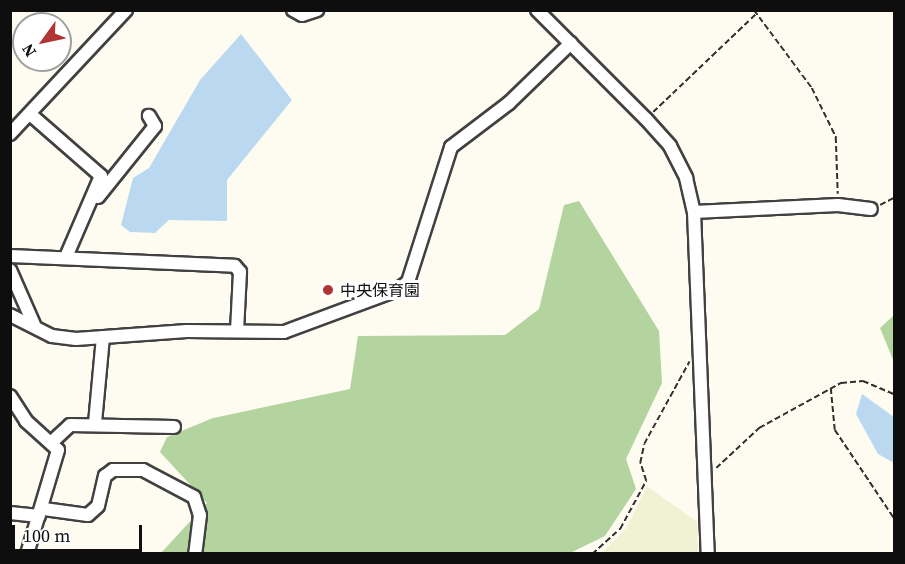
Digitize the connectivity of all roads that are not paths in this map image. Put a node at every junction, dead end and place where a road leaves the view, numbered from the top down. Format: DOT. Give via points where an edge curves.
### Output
graph roads {
  1 [pos="126,10"];
  2 [pos="293,10"];
  3 [pos="317,10"];
  4 [pos="537,10"];
  5 [pos="571,43"];
  6 [pos="30,114"];
  7 [pos="149,116"];
  8 [pos="10,134"];
  9 [pos="871,209"];
  10 [pos="85,212"];
  11 [pos="694,212"];
  12 [pos="10,256"];
  13 [pos="66,257"];
  14 [pos="10,270"];
  15 [pos="10,315"];
  16 [pos="35,327"];
  17 [pos="237,331"];
  18 [pos="103,337"];
  19 [pos="10,396"];
  20 [pos="95,423"];
  21 [pos="174,427"];
  22 [pos="53,441"];
  23 [pos="10,513"];
  24 [pos="41,513"];
  25 [pos="27,554"];
  26 [pos="195,554"];
  27 [pos="708,554"];
  1 -- 6 [label="street"];
  2 -- 3 [label="street" via="302,15"];
  4 -- 5 [label="street"];
  5 -- 11 [label="street" via="670,146"];
  5 -- 17 [label="street" via="509,103 451,147 408,282 297,330"];
  6 -- 8 [label="street"];
  6 -- 10 [label="street" via="101,176"];
  7 -- 10 [label="street" via="155,126"];
  9 -- 11 [label="street" via="837,205"];
  10 -- 13 [label="street"];
  11 -- 27 [label="street"];
  12 -- 13 [label="street"];
  13 -- 17 [label="street" via="235,266 240,272"];
  14 -- 16 [label="street"];
  15 -- 16 [label="street"];
  16 -- 18 [label="street" via="52,336"];
  17 -- 18 [label="street"];
  18 -- 20 [label="street"];
  19 -- 22 [label="street" via="26,421"];
  20 -- 21 [label="street"];
  20 -- 22 [label="street" via="70,425"];
  22 -- 24 [label="street" via="57,456"];
  23 -- 24 [label="street"];
  24 -- 25 [label="street"];
  24 -- 26 [label="street" via="88,515 98,506 105,476 113,470 143,470 194,497 200,515"];
}
